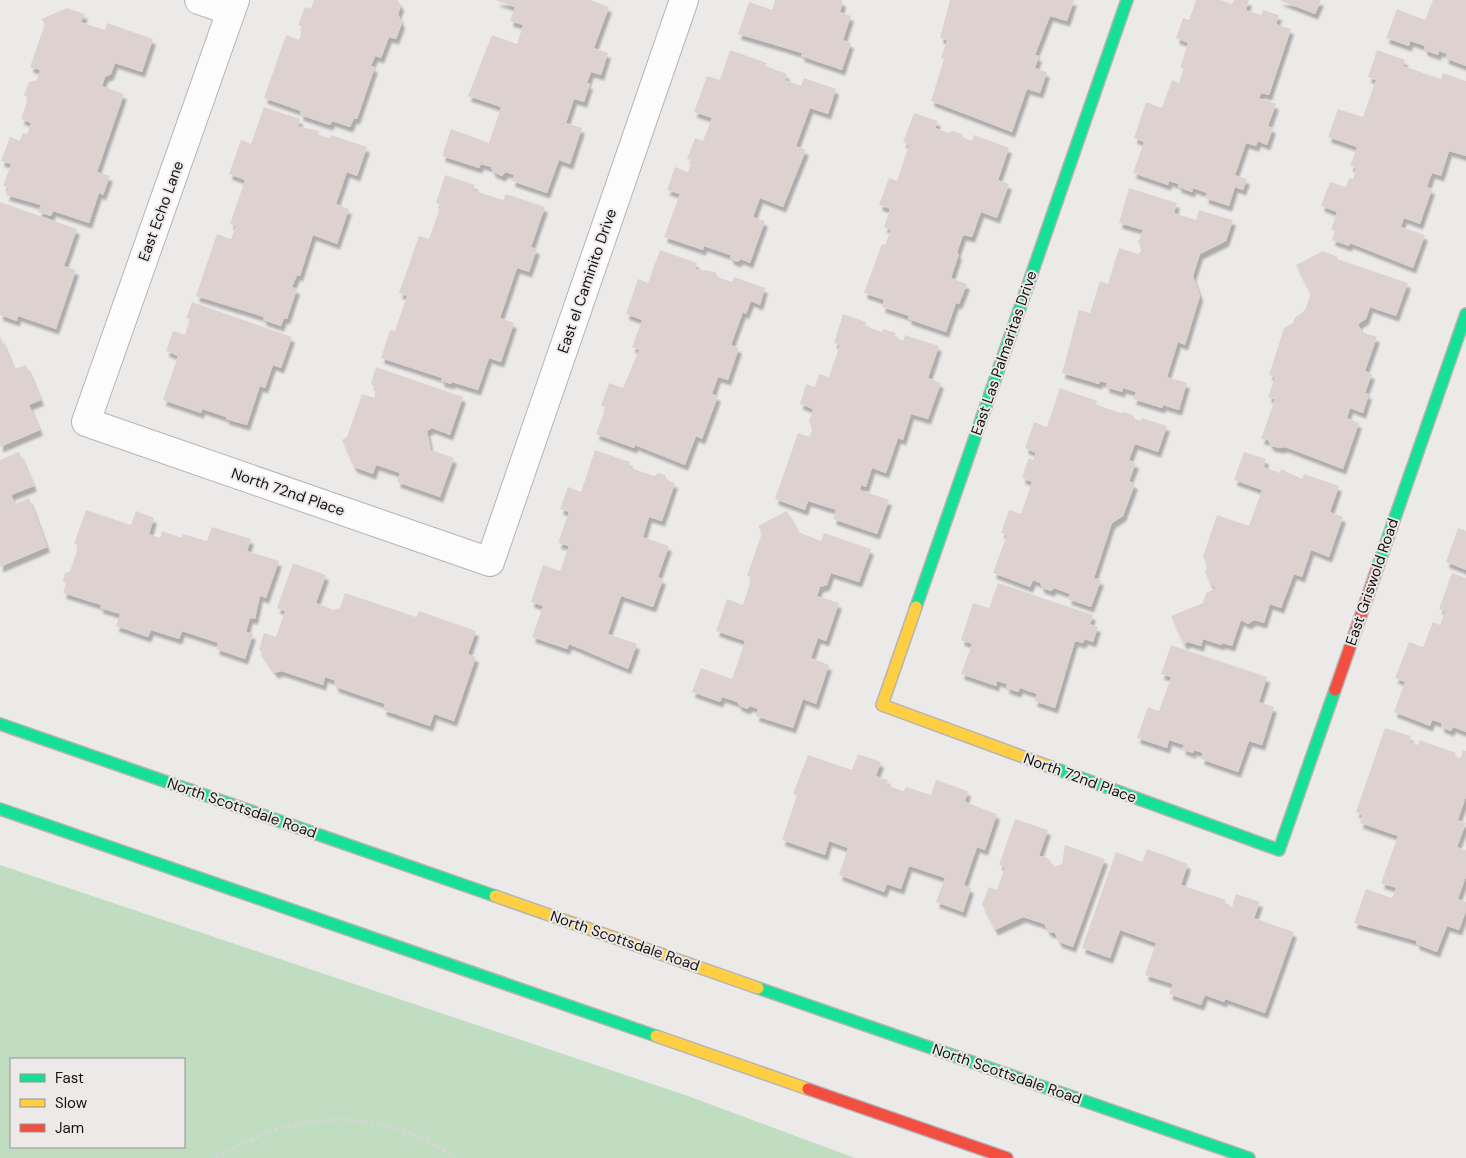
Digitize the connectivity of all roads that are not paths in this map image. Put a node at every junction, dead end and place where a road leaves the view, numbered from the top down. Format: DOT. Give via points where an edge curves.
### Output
graph roads {
  1 [pos="199,0"];
  2 [pos="684,0"];
  3 [pos="1127,0"];
  4 [pos="233,6"];
  5 [pos="1466,314"];
  6 [pos="86,422"];
  7 [pos="490,562"];
  8 [pos="882,705"];
  9 [pos="0,724"];
  10 [pos="0,809"];
  11 [pos="1279,850"];
  12 [pos="1007,1158"];
  13 [pos="1249,1158"];
  1 -- 4 [label="street"];
  2 -- 7 [label="street, East el Caminito Drive"];
  3 -- 8 [label="main road, East Las Palmaritas Drive"];
  4 -- 6 [label="street, East Echo Lane"];
  5 -- 11 [label="main road, East Griswold Road"];
  6 -- 7 [label="street, North 72nd Place"];
  8 -- 11 [label="main road, North 72nd Place"];
  9 -- 13 [label="main road, North Scottsdale Road"];
  10 -- 12 [label="main road"];
}
